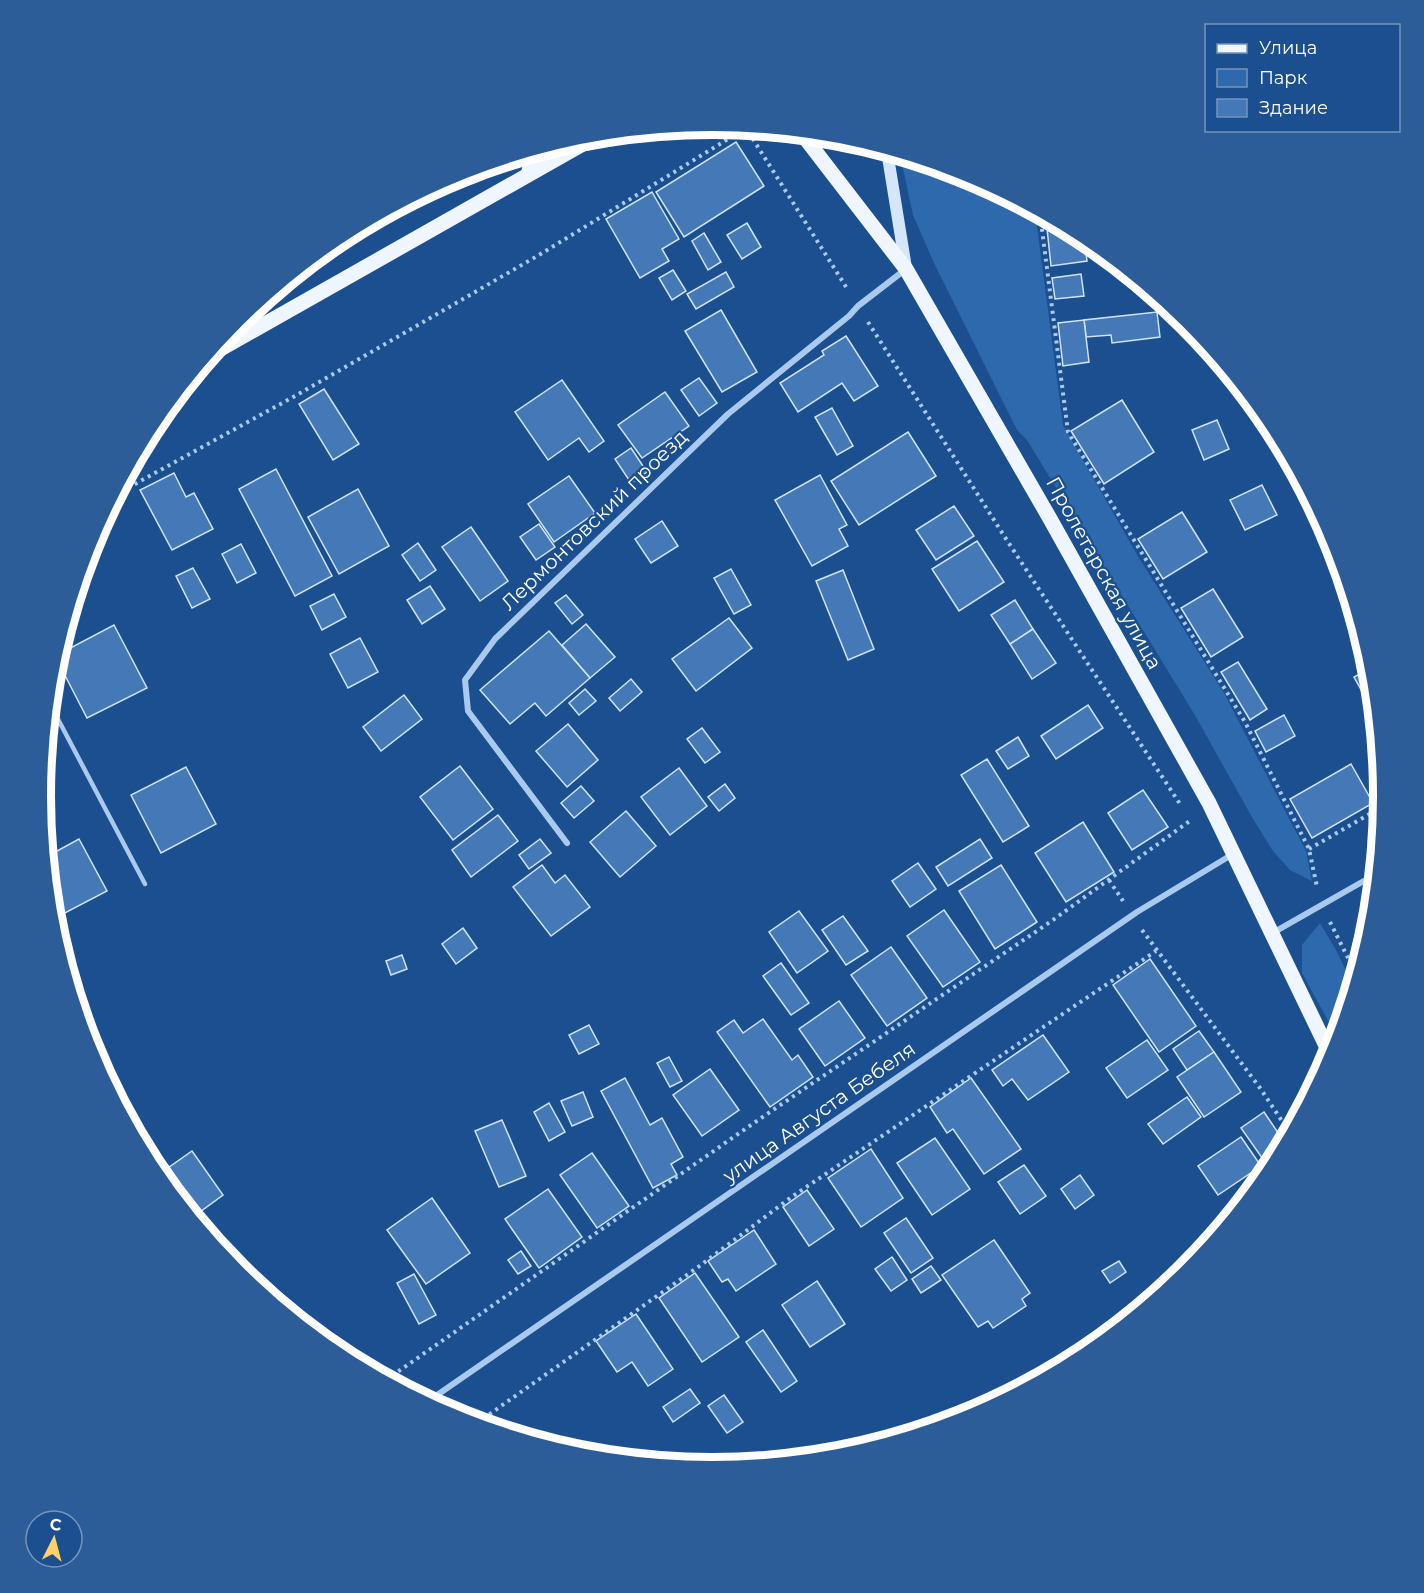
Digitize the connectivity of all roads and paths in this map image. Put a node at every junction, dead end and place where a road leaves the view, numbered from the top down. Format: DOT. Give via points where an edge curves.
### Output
graph roads {
  1 [pos="733,136"];
  2 [pos="752,137"];
  3 [pos="809,143"];
  4 [pos="571,151"];
  5 [pos="540,158"];
  6 [pos="888,160"];
  7 [pos="520,180"];
  8 [pos="1041,223"];
  9 [pos="906,269"];
  10 [pos="858,306"];
  11 [pos="233,342"];
  12 [pos="127,489"];
  13 [pos="56,716"];
  14 [pos="1373,812"];
  15 [pos="567,843"];
  16 [pos="1309,849"];
  17 [pos="1233,854"];
  18 [pos="1367,879"];
  19 [pos="1109,880"];
  20 [pos="145,884"];
  21 [pos="1322,905"];
  22 [pos="1132,915"];
  23 [pos="1271,934"];
  24 [pos="1156,951"];
  25 [pos="1351,963"];
  26 [pos="1325,1044"];
  27 [pos="1285,1125"];
  28 [pos="393,1375"];
  29 [pos="435,1396"];
  30 [pos="487,1417"];
  1 -- 12 [label="path" via="438,314"];
  2 -- 10 [label="path"];
  3 -- 9 [label="main road, Пролетарская улица"];
  4 -- 7 [label="main road"];
  5 -- 7 [label="main road"];
  6 -- 9 [label="main road"];
  7 -- 11 [label="main road"];
  8 -- 16 [label="path" via="1068,432 1245,722"];
  9 -- 10 [label="street, Лермонтовский проезд"];
  9 -- 17 [label="main road, Пролетарская улица" via="1209,803"];
  10 -- 15 [label="street, Лермонтовский проезд" via="728,414 495,639 465,680 468,711"];
  10 -- 19 [label="path" via="1191,820"];
  13 -- 20 [label="lane"];
  14 -- 16 [label="path"];
  16 -- 21 [label="path"];
  17 -- 22 [label="street, улица Августа Бебеля"];
  17 -- 23 [label="main road, Пролетарская улица"];
  18 -- 21 [label="street"];
  19 -- 22 [label="path"];
  19 -- 28 [label="path"];
  21 -- 23 [label="street"];
  21 -- 25 [label="path"];
  22 -- 24 [label="path"];
  22 -- 29 [label="street, улица Августа Бебеля"];
  23 -- 26 [label="main road, Пролетарская улица"];
  24 -- 27 [label="path"];
  24 -- 30 [label="path" via="793,1196"];
}
